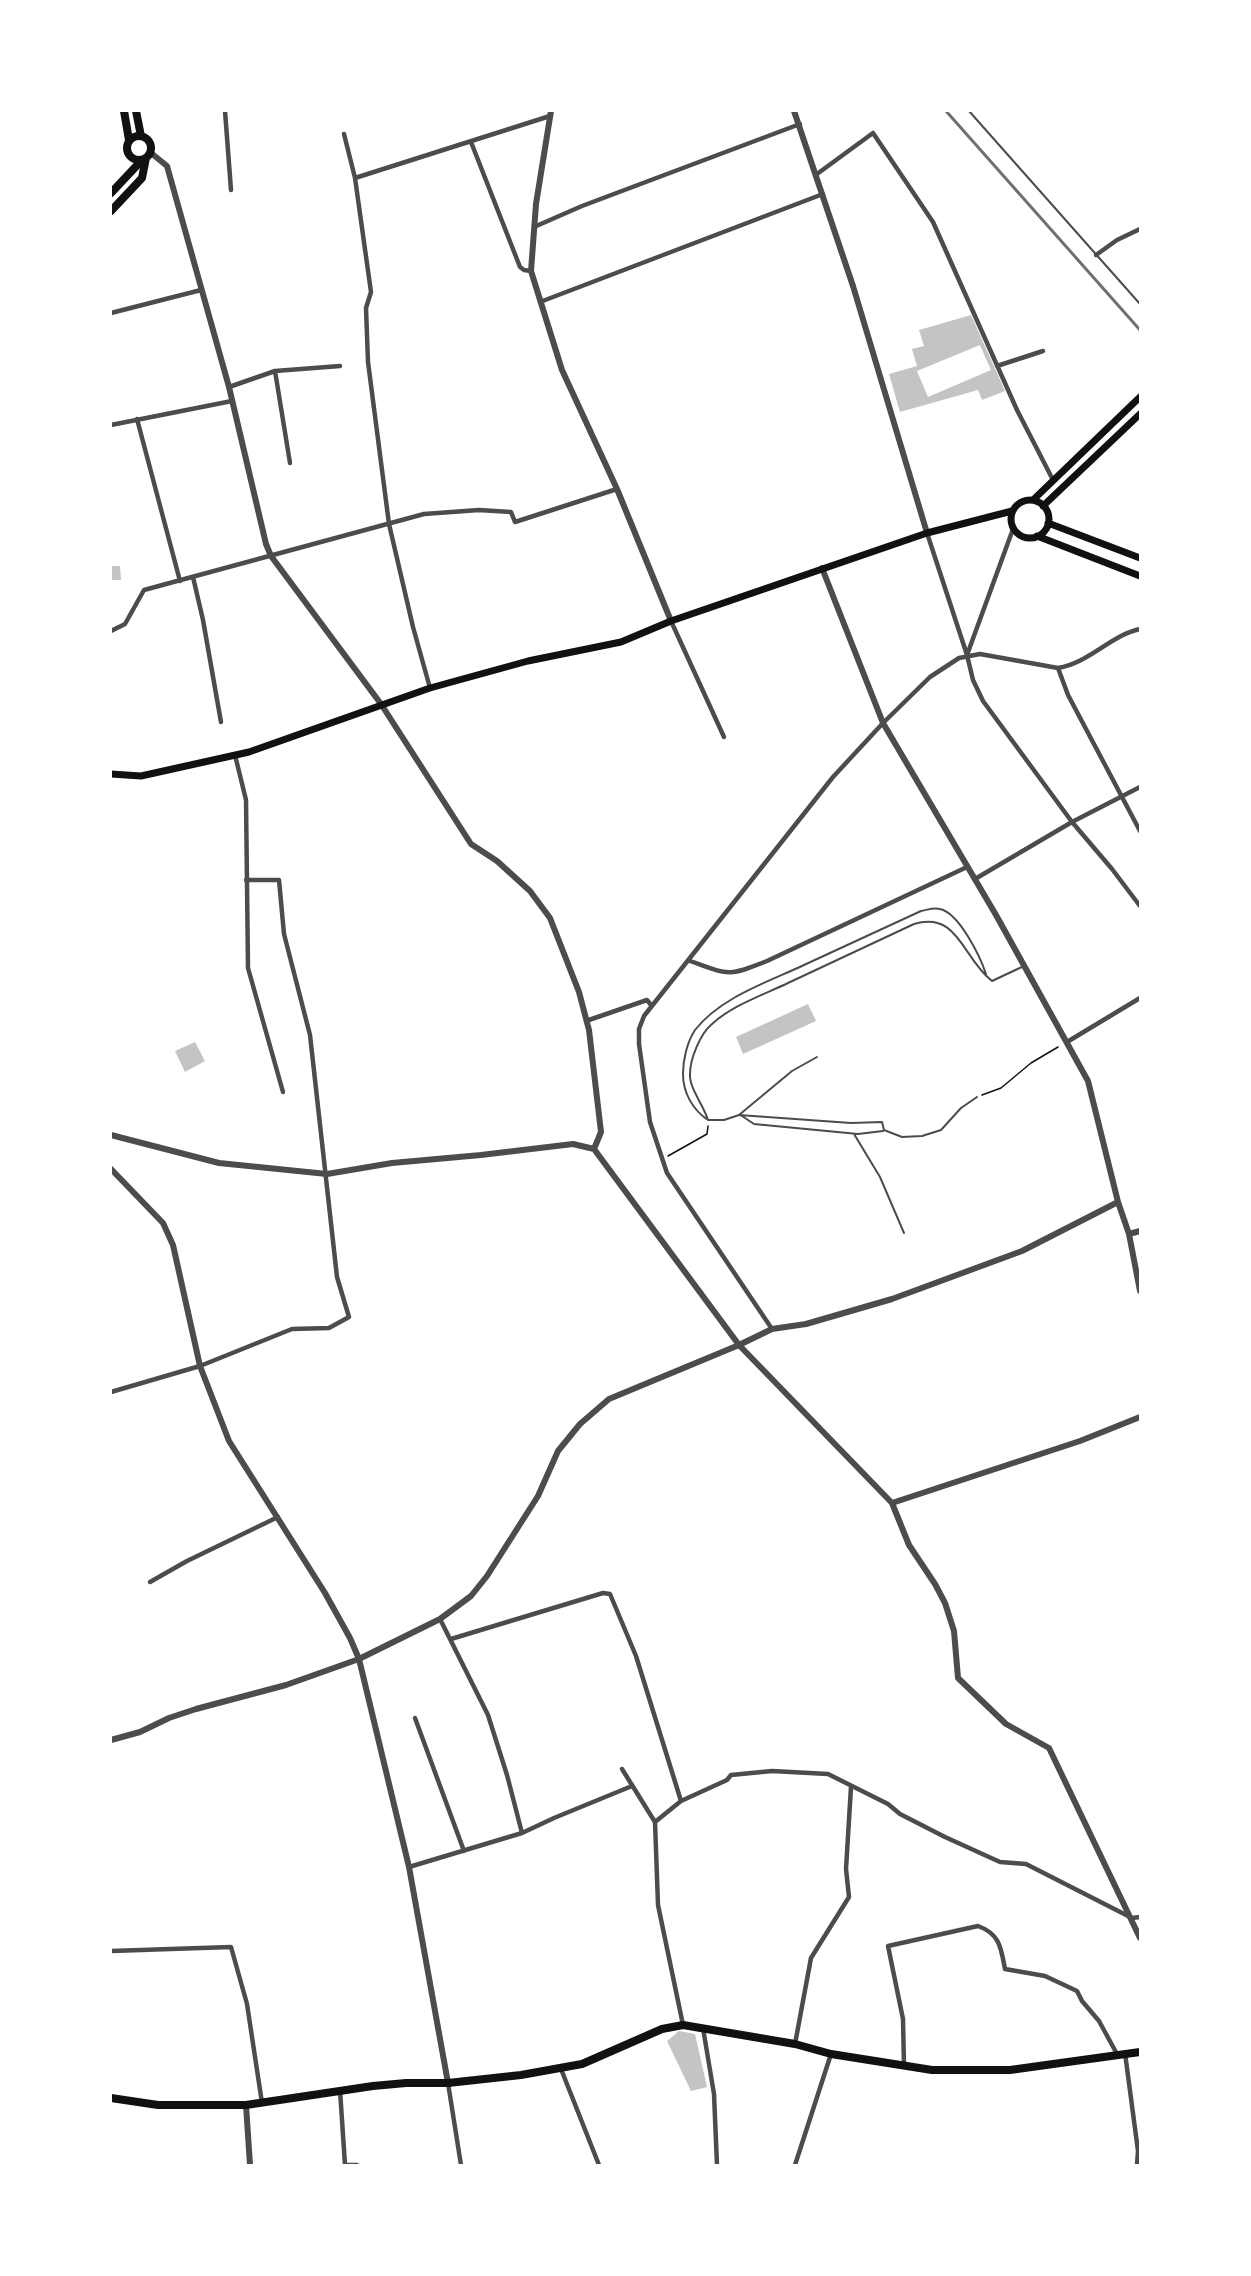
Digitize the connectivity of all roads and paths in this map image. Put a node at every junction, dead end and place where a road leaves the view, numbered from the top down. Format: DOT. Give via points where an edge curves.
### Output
graph roads {
  1 [pos="124,111"];
  2 [pos="136,111"];
  3 [pos="225,111"];
  4 [pos="794,111"];
  5 [pos="969,111"];
  6 [pos="551,114"];
  7 [pos="800,123"];
  8 [pos="344,134"];
  9 [pos="141,136"];
  10 [pos="129,140"];
  11 [pos="471,141"];
  12 [pos="146,157"];
  13 [pos="817,174"];
  14 [pos="355,178"];
  15 [pos="231,190"];
  16 [pos="111,193"];
  17 [pos="823,194"];
  18 [pos="111,211"];
  19 [pos="534,227"];
  20 [pos="1140,229"];
  21 [pos="1096,255"];
  22 [pos="531,271"];
  23 [pos="201,290"];
  24 [pos="540,302"];
  25 [pos="1140,304"];
  26 [pos="111,313"];
  27 [pos="1043,351"];
  28 [pos="340,366"];
  29 [pos="997,366"];
  30 [pos="275,371"];
  31 [pos="229,387"];
  32 [pos="1140,397"];
  33 [pos="232,401"];
  34 [pos="1140,414"];
  35 [pos="136,419"];
  36 [pos="111,425"];
  37 [pos="290,463"];
  38 [pos="1053,480"];
  39 [pos="617,489"];
  40 [pos="1033,500"];
  41 [pos="1044,506"];
  42 [pos="1012,511"];
  43 [pos="1048,523"];
  44 [pos="389,524"];
  45 [pos="1013,529"];
  46 [pos="927,533"];
  47 [pos="1037,536"];
  48 [pos="271,556"];
  49 [pos="1140,558"];
  50 [pos="822,568"];
  51 [pos="1140,576"];
  52 [pos="194,577"];
  53 [pos="180,581"];
  54 [pos="671,621"];
  55 [pos="1140,629"];
  56 [pos="111,631"];
  57 [pos="967,655"];
  58 [pos="1058,668"];
  59 [pos="430,688"];
  60 [pos="381,704"];
  61 [pos="221,722"];
  62 [pos="884,723"];
  63 [pos="724,736"];
  64 [pos="235,755"];
  65 [pos="111,774"];
  66 [pos="1140,787"];
  67 [pos="1122,795"];
  68 [pos="1072,822"];
  69 [pos="1140,831"];
  70 [pos="967,867"];
  71 [pos="975,879"];
  72 [pos="246,880"];
  73 [pos="1140,906"];
  74 [pos="690,961"];
  75 [pos="1024,965"];
  76 [pos="986,975"];
  77 [pos="1140,998"];
  78 [pos="651,1005"];
  79 [pos="586,1020"];
  80 [pos="1067,1042"];
  81 [pos="817,1057"];
  82 [pos="283,1092"];
  83 [pos="977,1097"];
  84 [pos="739,1115"];
  85 [pos="708,1120"];
  86 [pos="884,1130"];
  87 [pos="706,1134"];
  88 [pos="854,1134"];
  89 [pos="111,1135"];
  90 [pos="594,1149"];
  91 [pos="662,1159"];
  92 [pos="111,1169"];
  93 [pos="327,1174"];
  94 [pos="1118,1202"];
  95 [pos="1140,1231"];
  96 [pos="904,1233"];
  97 [pos="1129,1234"];
  98 [pos="1140,1291"];
  99 [pos="772,1329"];
  100 [pos="739,1345"];
  101 [pos="200,1365"];
  102 [pos="111,1392"];
  103 [pos="1140,1418"];
  104 [pos="892,1503"];
  105 [pos="278,1517"];
  106 [pos="150,1582"];
  107 [pos="440,1619"];
  108 [pos="451,1639"];
  109 [pos="358,1659"];
  110 [pos="415,1718"];
  111 [pos="111,1740"];
  112 [pos="622,1769"];
  113 [pos="632,1786"];
  114 [pos="851,1787"];
  115 [pos="681,1801"];
  116 [pos="655,1822"];
  117 [pos="522,1833"];
  118 [pos="464,1851"];
  119 [pos="409,1867"];
  120 [pos="1140,1917"];
  121 [pos="1132,1918"];
  122 [pos="1140,1938"];
  123 [pos="111,1951"];
  124 [pos="683,2025"];
  125 [pos="703,2028"];
  126 [pos="795,2044"];
  127 [pos="1140,2052"];
  128 [pos="831,2054"];
  129 [pos="1121,2054"];
  130 [pos="904,2066"];
  131 [pos="561,2069"];
  132 [pos="448,2083"];
  133 [pos="340,2090"];
  134 [pos="111,2098"];
  135 [pos="262,2103"];
  136 [pos="246,2105"];
  137 [pos="250,2165"];
  138 [pos="357,2165"];
  139 [pos="461,2165"];
  140 [pos="599,2165"];
  141 [pos="717,2165"];
  142 [pos="795,2165"];
  143 [pos="1137,2165"];
  1 -- 10 [label="main road"];
  2 -- 9 [label="main road"];
  3 -- 15 [label="street"];
  4 -- 7 [label="street"];
  5 -- 21 [label="lane"];
  6 -- 11 [label="street"];
  6 -- 19 [label="street"];
  7 -- 13 [label="street"];
  7 -- 19 [label="street"];
  8 -- 14 [label="street"];
  9 -- 10 [label="main road"];
  9 -- 12 [label="main road" via="150,142"];
  10 -- 12 [label="main road" via="128,155 134,160"];
  11 -- 14 [label="street"];
  11 -- 22 [label="street" via="520,267"];
  12 -- 16 [label="main road"];
  12 -- 18 [label="main road" via="142,178"];
  12 -- 23 [label="street" via="167,166"];
  13 -- 17 [label="street"];
  13 -- 29 [label="street" via="873,133 933,222"];
  14 -- 44 [label="street" via="371,292 366,308 368,362"];
  17 -- 24 [label="street"];
  17 -- 46 [label="street"];
  19 -- 22 [label="street"];
  20 -- 21 [label="street"];
  21 -- 25 [label="lane"];
  22 -- 24 [label="street"];
  23 -- 26 [label="street"];
  23 -- 31 [label="street"];
  24 -- 39 [label="street" via="562,370"];
  27 -- 29 [label="street"];
  28 -- 30 [label="street"];
  29 -- 38 [label="street"];
  30 -- 31 [label="street"];
  30 -- 37 [label="street"];
  31 -- 33 [label="street"];
  32 -- 38 [label="main road"];
  33 -- 35 [label="street"];
  33 -- 48 [label="street"];
  34 -- 41 [label="main road"];
  35 -- 36 [label="street"];
  35 -- 53 [label="street"];
  38 -- 40 [label="main road"];
  39 -- 44 [label="street" via="515,522 511,512 479,510 423,514"];
  39 -- 54 [label="street"];
  40 -- 41 [label="main road"];
  40 -- 42 [label="main road" via="1021,502"];
  41 -- 43 [label="main road"];
  42 -- 45 [label="main road"];
  42 -- 46 [label="main road"];
  43 -- 47 [label="main road"];
  43 -- 49 [label="main road"];
  44 -- 48 [label="street"];
  44 -- 59 [label="street"];
  45 -- 47 [label="main road" via="1023,537"];
  45 -- 57 [label="street"];
  46 -- 50 [label="main road"];
  46 -- 57 [label="street"];
  47 -- 51 [label="main road"];
  48 -- 52 [label="street"];
  48 -- 60 [label="street"];
  50 -- 54 [label="main road"];
  50 -- 62 [label="street"];
  52 -- 53 [label="street"];
  52 -- 61 [label="street"];
  53 -- 56 [label="street" via="144,590 125,624"];
  54 -- 59 [label="main road" via="621,642 528,661"];
  54 -- 63 [label="street"];
  55 -- 58 [label="street" via="1079,662"];
  57 -- 58 [label="street"];
  57 -- 62 [label="street" via="930,677"];
  57 -- 68 [label="street" via="976,688 992,715"];
  58 -- 67 [label="street" via="1068,695"];
  59 -- 60 [label="main road"];
  60 -- 64 [label="main road"];
  60 -- 79 [label="street" via="471,844 530,891 550,918"];
  62 -- 70 [label="street"];
  62 -- 74 [label="street" via="833,777"];
  64 -- 65 [label="main road" via="141,776"];
  64 -- 72 [label="street" via="246,800"];
  66 -- 67 [label="street"];
  67 -- 68 [label="street"];
  67 -- 69 [label="street"];
  68 -- 71 [label="street"];
  68 -- 73 [label="street"];
  70 -- 71 [label="street"];
  70 -- 74 [label="street" via="736,973 727,974"];
  71 -- 75 [label="street"];
  72 -- 82 [label="street" via="248,968"];
  72 -- 93 [label="street" via="279,880 284,934 310,1035"];
  74 -- 78 [label="street"];
  75 -- 76 [label="lane" via="996,980 989,980"];
  75 -- 80 [label="street"];
  76 -- 85 [label="lane" via="951,930 935,921 925,921 744,1003 709,1026 690,1070 690,1079"];
  76 -- 85 [label="lane" via="982,960 955,917 932,909 739,996 708,1017 687,1048 683,1083 693,1106"];
  77 -- 80 [label="street"];
  78 -- 79 [label="street" via="647,1000"];
  78 -- 91 [label="street" via="639,1029 639,1044 650,1122"];
  79 -- 90 [label="street" via="601,1132"];
  80 -- 83 [label="path" via="1031,1063 1001,1088"];
  80 -- 94 [label="street" via="1089,1081"];
  81 -- 84 [label="lane" via="792,1071"];
  83 -- 86 [label="lane" via="940,1130 902,1137"];
  84 -- 85 [label="lane"];
  84 -- 86 [label="lane" via="882,1122"];
  84 -- 88 [label="lane" via="754,1124"];
  86 -- 88 [label="lane"];
  87 -- 91 [label="path"];
  88 -- 96 [label="lane" via="880,1176"];
  89 -- 93 [label="street" via="219,1163"];
  90 -- 93 [label="street" via="573,1144 392,1163"];
  90 -- 100 [label="street"];
  91 -- 99 [label="street" via="667,1173"];
  92 -- 101 [label="street" via="163,1223 173,1245"];
  93 -- 101 [label="street" via="337,1277 349,1317 329,1328 292,1329"];
  94 -- 97 [label="street"];
  94 -- 99 [label="street" via="1022,1251 903,1295 806,1324"];
  95 -- 97 [label="street"];
  97 -- 98 [label="street"];
  99 -- 100 [label="street"];
  100 -- 104 [label="street"];
  100 -- 107 [label="street" via="624,1392 580,1425 558,1451 538,1496 487,1576 471,1596"];
  101 -- 102 [label="street"];
  101 -- 105 [label="street" via="229,1441"];
  103 -- 104 [label="street"];
  104 -- 121 [label="street" via="909,1545 945,1603 954,1631 958,1678 1006,1724 1049,1748"];
  105 -- 106 [label="street"];
  105 -- 109 [label="street" via="337,1613"];
  107 -- 108 [label="street"];
  107 -- 109 [label="street"];
  108 -- 115 [label="street" via="610,1594 636,1656"];
  108 -- 117 [label="street" via="488,1715"];
  109 -- 111 [label="street"];
  109 -- 119 [label="street"];
  110 -- 118 [label="street"];
  112 -- 113 [label="street"];
  113 -- 116 [label="street"];
  113 -- 117 [label="street"];
  114 -- 115 [label="street" via="828,1774 772,1771 731,1775"];
  114 -- 121 [label="street" via="945,1837 1000,1862 1026,1864"];
  114 -- 126 [label="street" via="846,1869 849,1897 811,1958"];
  115 -- 116 [label="street"];
  116 -- 124 [label="street" via="658,1905"];
  117 -- 118 [label="street"];
  118 -- 119 [label="street"];
  119 -- 132 [label="street"];
  120 -- 121 [label="street"];
  121 -- 122 [label="street"];
  123 -- 135 [label="street" via="231,1947 247,2004"];
  124 -- 125 [label="main road"];
  124 -- 131 [label="main road" via="662,2029 582,2064"];
  125 -- 126 [label="main road"];
  125 -- 141 [label="street" via="714,2094"];
  126 -- 128 [label="main road"];
  127 -- 129 [label="main road"];
  128 -- 130 [label="main road"];
  128 -- 142 [label="street"];
  129 -- 130 [label="main road" via="1010,2070"];
  129 -- 130 [label="street" via="1077,1991 1045,1976 1005,1969 995,1936 978,1926 888,1946 903,2019"];
  129 -- 143 [label="street"];
  131 -- 132 [label="main road"];
  131 -- 140 [label="street"];
  132 -- 133 [label="main road"];
  132 -- 139 [label="street"];
  133 -- 135 [label="main road"];
  133 -- 138 [label="street" via="345,2164"];
  134 -- 136 [label="main road" via="158,2105"];
  135 -- 136 [label="main road"];
  136 -- 137 [label="street"];
}
